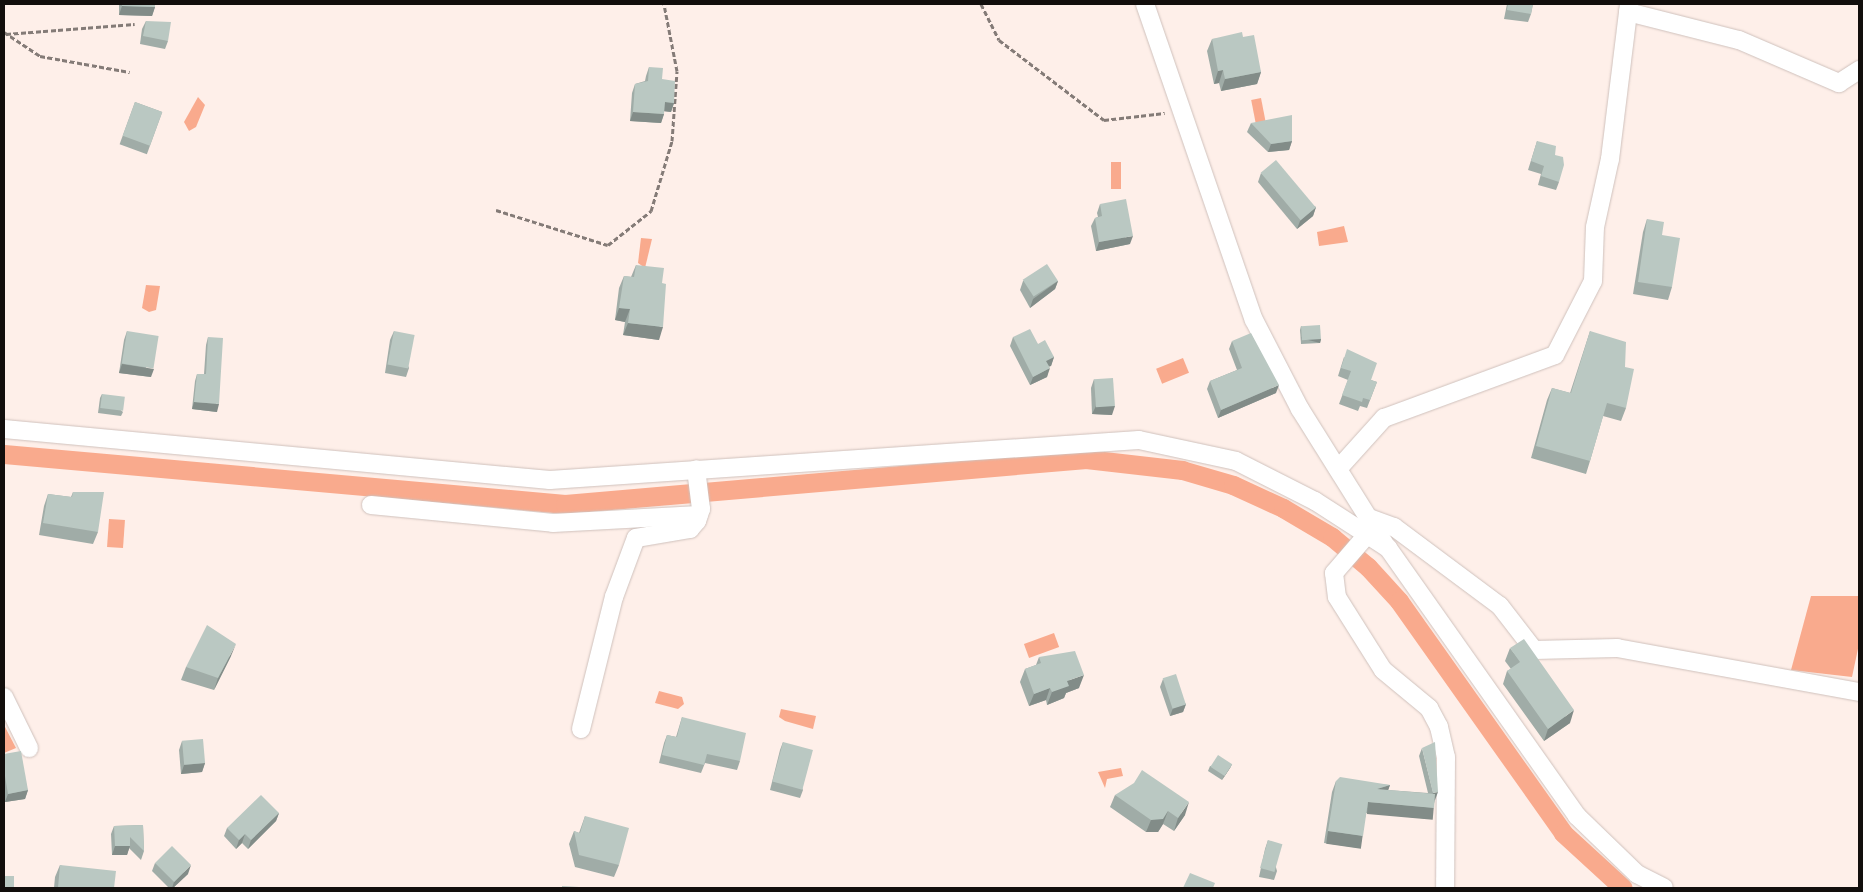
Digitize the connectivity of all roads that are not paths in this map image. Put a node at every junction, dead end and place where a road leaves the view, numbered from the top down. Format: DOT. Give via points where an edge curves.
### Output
graph roads {
  1 [pos="1145,4"];
  2 [pos="1628,8"];
  3 [pos="1859,70"];
  4 [pos="4,429"];
  5 [pos="696,469"];
  6 [pos="1338,469"];
  7 [pos="371,505"];
  8 [pos="700,512"];
  9 [pos="1369,518"];
  10 [pos="1366,536"];
  11 [pos="1388,548"];
  12 [pos="1859,692"];
  13 [pos="4,697"];
  14 [pos="582,729"];
  15 [pos="29,748"];
  16 [pos="1445,888"];
  17 [pos="1663,888"];
  1 -- 6 [label="street" via="1254,320 1300,409"];
  2 -- 3 [label="street" via="1739,40 1839,83"];
  2 -- 6 [label="street" via="1610,159 1595,227 1593,281 1555,355 1384,418"];
  4 -- 5 [label="street" via="550,480"];
  5 -- 8 [label="street"];
  5 -- 10 [label="street" via="1139,440 1236,461 1315,501"];
  6 -- 9 [label="street"];
  7 -- 8 [label="street" via="553,523"];
  8 -- 14 [label="street" via="690,529 636,538 614,597"];
  9 -- 11 [label="street"];
  9 -- 12 [label="street" via="1394,527 1500,606 1534,650 1617,648"];
  10 -- 11 [label="street"];
  10 -- 16 [label="street" via="1334,573 1338,597 1383,670 1429,708 1439,726 1446,757"];
  11 -- 17 [label="street" via="1577,816 1637,874"];
  13 -- 15 [label="street"];
}
